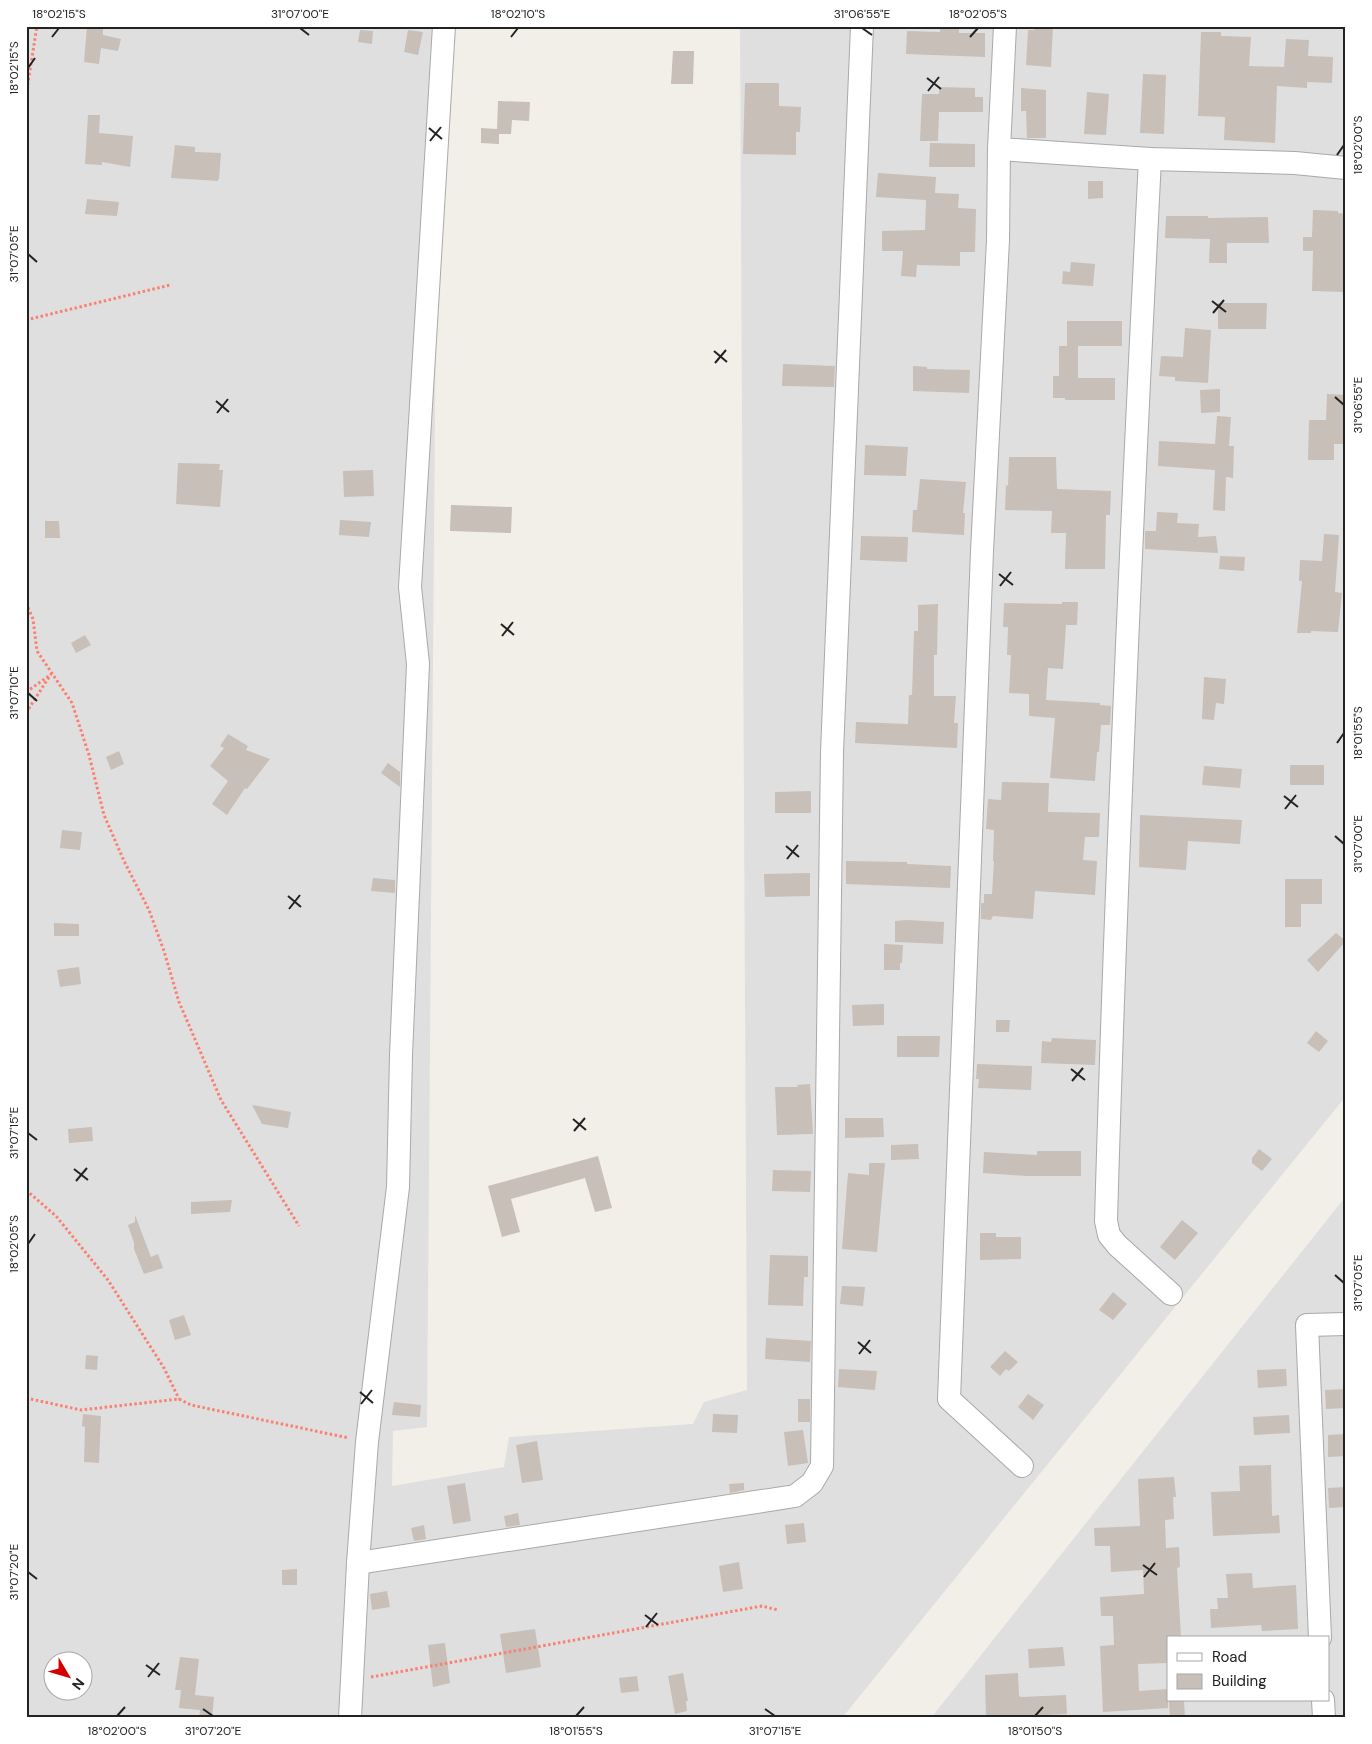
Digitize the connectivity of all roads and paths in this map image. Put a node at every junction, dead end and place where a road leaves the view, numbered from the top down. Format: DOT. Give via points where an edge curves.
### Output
graph roads {
  1 [pos="37,26"];
  2 [pos="444,26"];
  3 [pos="862,26"];
  4 [pos="1005,26"];
  5 [pos="26,95"];
  6 [pos="999,149"];
  7 [pos="1150,159"];
  8 [pos="1346,168"];
  9 [pos="170,285"];
  10 [pos="26,320"];
  11 [pos="26,604"];
  12 [pos="51,674"];
  13 [pos="26,692"];
  14 [pos="26,713"];
  15 [pos="26,1190"];
  16 [pos="299,1226"];
  17 [pos="1171,1294"];
  18 [pos="1346,1324"];
  19 [pos="26,1398"];
  20 [pos="179,1399"];
  21 [pos="367,1442"];
  22 [pos="1022,1466"];
  23 [pos="358,1563"];
  24 [pos="778,1610"];
  25 [pos="1320,1636"];
  26 [pos="353,1680"];
  27 [pos="1323,1702"];
  28 [pos="350,1718"];
  29 [pos="1324,1718"];
  1 -- 5 [label="path"];
  2 -- 21 [label="street" via="410,588 418,664 400,1055 398,1188"];
  3 -- 23 [label="street" via="832,752 822,1466 812,1483 795,1496"];
  4 -- 6 [label="street"];
  6 -- 7 [label="street"];
  6 -- 22 [label="street" via="998,240 982,551 949,1398"];
  7 -- 8 [label="street"];
  7 -- 17 [label="street" via="1126,635 1106,1221 1117,1245"];
  9 -- 10 [label="path"];
  11 -- 12 [label="path" via="33,619 37,652"];
  12 -- 13 [label="path"];
  12 -- 14 [label="path"];
  12 -- 16 [label="path" via="72,703 104,815 149,910 179,1002 221,1100"];
  15 -- 20 [label="path" via="56,1216 108,1280 164,1368"];
  18 -- 25 [label="street" via="1307,1325"];
  19 -- 20 [label="path" via="80,1410"];
  20 -- 21 [label="path" via="191,1405"];
  21 -- 23 [label="street"];
  23 -- 26 [label="street"];
  24 -- 26 [label="path" via="762,1606"];
  26 -- 28 [label="street"];
  27 -- 29 [label="street"];
}
